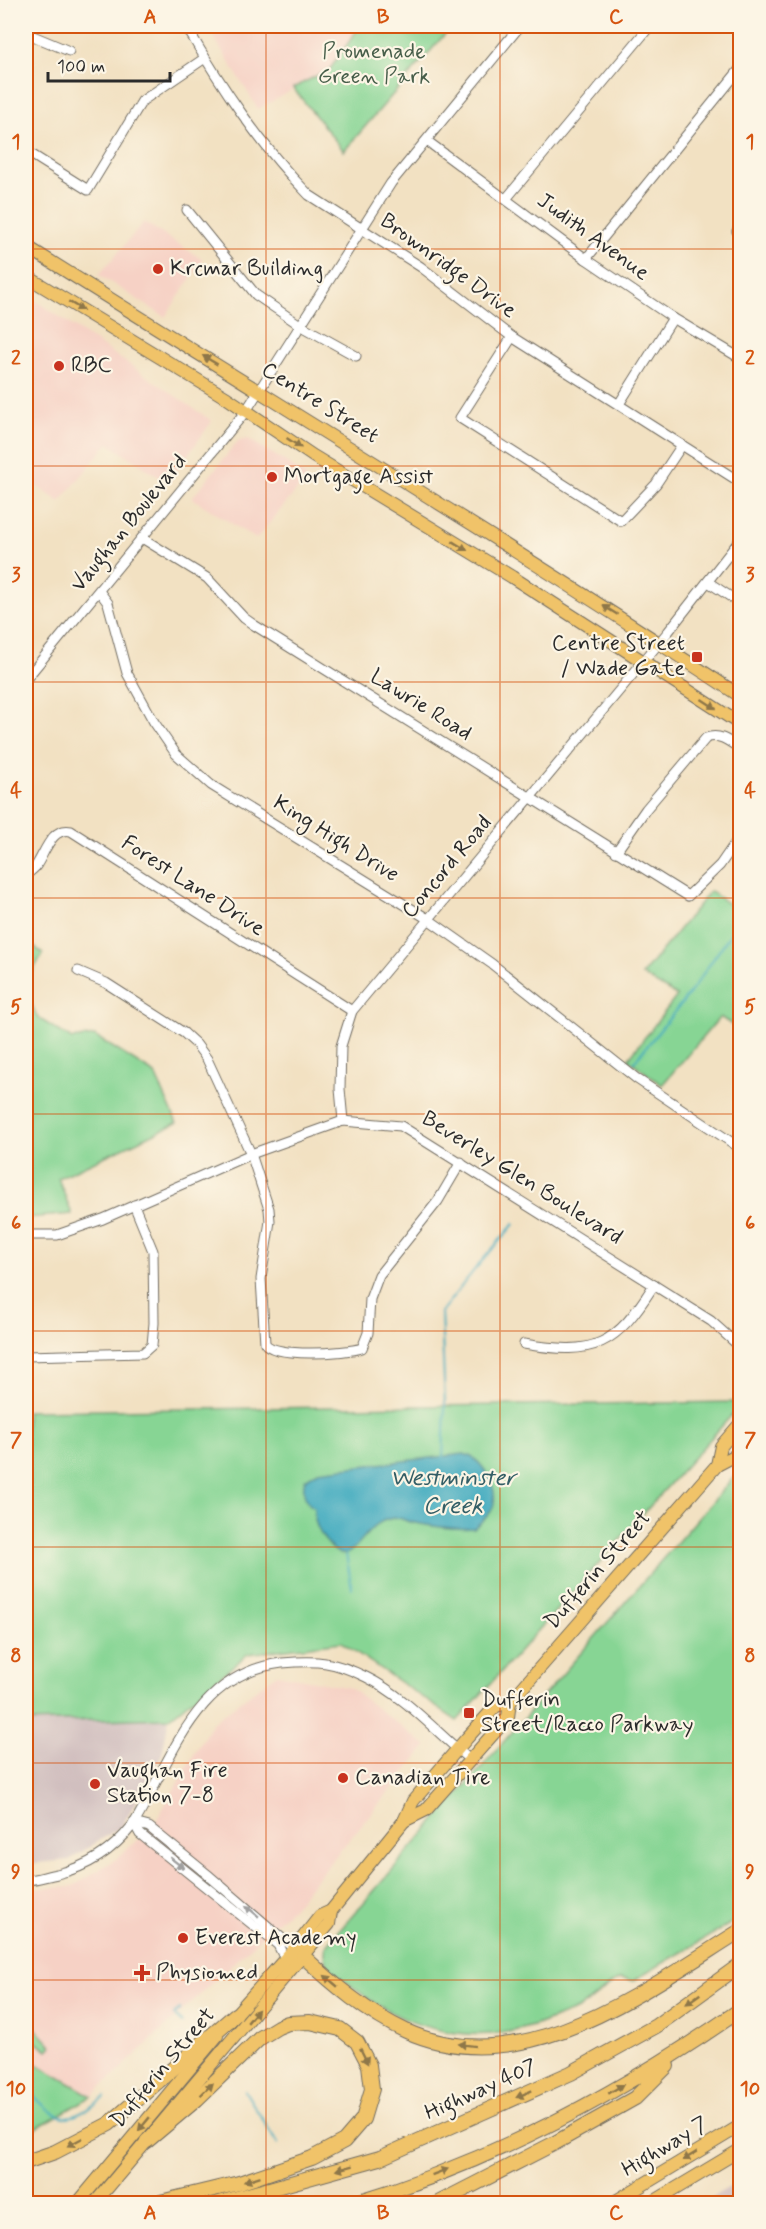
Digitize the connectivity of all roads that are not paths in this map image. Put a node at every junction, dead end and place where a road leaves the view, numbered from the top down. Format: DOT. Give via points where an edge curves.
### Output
graph roads {
  1 [pos="186,26"];
  2 [pos="520,26"];
  3 [pos="650,26"];
  4 [pos="26,33"];
  5 [pos="69,51"];
  6 [pos="205,58"];
  7 [pos="741,69"];
  8 [pos="427,141"];
  9 [pos="26,152"];
  10 [pos="506,199"];
  11 [pos="187,210"];
  12 [pos="741,226"];
  13 [pos="360,228"];
  14 [pos="741,234"];
  15 [pos="26,246"];
  16 [pos="586,259"];
  17 [pos="26,276"];
  18 [pos="673,318"];
  19 [pos="300,325"];
  20 [pos="512,337"];
  21 [pos="356,356"];
  22 [pos="741,358"];
  23 [pos="259,390"];
  24 [pos="619,404"];
  25 [pos="246,411"];
  26 [pos="682,445"];
  27 [pos="741,482"];
  28 [pos="142,538"];
  29 [pos="741,540"];
  30 [pos="708,582"];
  31 [pos="99,591"];
  32 [pos="741,603"];
  33 [pos="659,642"];
  34 [pos="643,661"];
  35 [pos="26,679"];
  36 [pos="741,696"];
  37 [pos="741,724"];
  38 [pos="741,749"];
  39 [pos="532,797"];
  40 [pos="741,836"];
  41 [pos="616,852"];
  42 [pos="26,875"];
  43 [pos="429,919"];
  44 [pos="78,971"];
  45 [pos="352,1011"];
  46 [pos="343,1121"];
  47 [pos="741,1148"];
  48 [pos="251,1154"];
  49 [pos="461,1162"];
  50 [pos="134,1205"];
  51 [pos="26,1235"];
  52 [pos="654,1285"];
  53 [pos="524,1344"];
  54 [pos="741,1347"];
  55 [pos="26,1356"];
  56 [pos="741,1424"];
  57 [pos="741,1453"];
  58 [pos="717,1465"];
  59 [pos="510,1702"];
  60 [pos="458,1749"];
  61 [pos="469,1759"];
  62 [pos="404,1821"];
  63 [pos="134,1824"];
  64 [pos="26,1880"];
  65 [pos="741,1931"];
  66 [pos="299,1953"];
  67 [pos="285,1959"];
  68 [pos="741,1965"];
  69 [pos="741,2010"];
  70 [pos="235,2015"];
  71 [pos="681,2051"];
  72 [pos="741,2126"];
  73 [pos="147,2141"];
  74 [pos="741,2150"];
  75 [pos="26,2162"];
  76 [pos="78,2204"];
  77 [pos="94,2204"];
  78 [pos="152,2204"];
  79 [pos="216,2204"];
  80 [pos="351,2204"];
  81 [pos="436,2204"];
  82 [pos="611,2204"];
  83 [pos="650,2204"];
  1 -- 6 [label="street, Brownridge Drive"];
  2 -- 8 [label="street, Vaughan Boulevard"];
  3 -- 10 [label="street"];
  4 -- 5 [label="street"];
  6 -- 9 [label="street" via="142,101 88,190"];
  6 -- 13 [label="street, Brownridge Drive" via="225,91 294,179 309,195"];
  7 -- 16 [label="street"];
  8 -- 10 [label="street, Judith Avenue"];
  8 -- 13 [label="street, Vaughan Boulevard"];
  10 -- 16 [label="street, Judith Avenue"];
  11 -- 19 [label="street" via="256,295"];
  12 -- 14 [label="street" via="737,231"];
  13 -- 19 [label="street, Vaughan Boulevard"];
  13 -- 20 [label="street, Brownridge Drive" via="421,267"];
  23 -- 15 [label="main road, Centre Street, one-way"];
  16 -- 18 [label="street, Judith Avenue"];
  17 -- 25 [label="main road, Centre Street, one-way"];
  18 -- 22 [label="street, Judith Avenue"];
  18 -- 24 [label="street"];
  19 -- 21 [label="street"];
  19 -- 23 [label="street, Vaughan Boulevard"];
  20 -- 24 [label="street, Brownridge Drive"];
  20 -- 26 [label="street" via="460,418 621,521 656,484"];
  23 -- 25 [label="street, Vaughan Boulevard"];
  33 -- 23 [label="main road, Centre Street, one-way"];
  24 -- 26 [label="street, Brownridge Drive"];
  25 -- 28 [label="street, Vaughan Boulevard"];
  25 -- 34 [label="main road, Centre Street, one-way"];
  26 -- 27 [label="street, Brownridge Drive"];
  28 -- 31 [label="street, Vaughan Boulevard"];
  28 -- 39 [label="street, Lawrie Road" via="207,578 249,621"];
  29 -- 30 [label="street, Concord Road"];
  30 -- 32 [label="street"];
  30 -- 33 [label="street, Concord Road"];
  31 -- 35 [label="street, Vaughan Boulevard"];
  31 -- 43 [label="street, King High Drive" via="108,603 127,673 176,754 211,785"];
  33 -- 34 [label="street, Concord Road"];
  33 -- 36 [label="main road, Centre Street"];
  34 -- 37 [label="main road, Centre Street, one-way"];
  34 -- 39 [label="street, Concord Road"];
  38 -- 41 [label="street" via="721,737 706,738 646,809"];
  39 -- 41 [label="street, Lawrie Road"];
  39 -- 43 [label="street, Concord Road"];
  40 -- 41 [label="street, Lawrie Road" via="720,865 688,896"];
  42 -- 45 [label="street, Forest Lane Drive" via="56,834 71,831"];
  43 -- 45 [label="street, Concord Road"];
  43 -- 47 [label="street, King High Drive" via="637,1079"];
  44 -- 48 [label="street" via="106,983 196,1044 207,1059"];
  45 -- 46 [label="street, Concord Road" via="341,1046"];
  46 -- 48 [label="street, Beverley Glen Boulevard"];
  46 -- 49 [label="street, Beverley Glen Boulevard" via="401,1126"];
  48 -- 49 [label="street" via="270,1221 261,1279 265,1343 273,1350 286,1352 362,1348 368,1333 370,1299 379,1275 438,1201"];
  48 -- 50 [label="street, Beverley Glen Boulevard"];
  49 -- 52 [label="street, Beverley Glen Boulevard"];
  50 -- 51 [label="street, Beverley Glen Boulevard" via="57,1235"];
  50 -- 55 [label="street" via="153,1251 152,1345 143,1353"];
  52 -- 53 [label="street" via="630,1321 599,1345 558,1349"];
  52 -- 54 [label="street, Beverley Glen Boulevard" via="711,1321"];
  56 -- 58 [label="main road, Dufferin Street" via="721,1446"];
  57 -- 58 [label="main road, Dufferin Street"];
  58 -- 59 [label="main road, Dufferin Street"];
  59 -- 60 [label="main road, Dufferin Street" via="496,1706"];
  59 -- 61 [label="main road, Dufferin Street" via="507,1717"];
  60 -- 61 [label="street"];
  60 -- 62 [label="main road, Dufferin Street" via="413,1801"];
  60 -- 63 [label="street" via="368,1678 333,1663 312,1660 272,1664 242,1675 215,1692 194,1715"];
  61 -- 62 [label="main road, Dufferin Street" via="426,1810"];
  62 -- 66 [label="main road, Dufferin Street" via="332,1911 329,1924"];
  63 -- 64 [label="street" via="97,1858 70,1871"];
  66 -- 63 [label="street, one-way" via="149,1827"];
  63 -- 67 [label="street, one-way" via="141,1835 278,1945"];
  65 -- 66 [label="highway, one-way" via="603,2013 549,2035 510,2045 477,2047 436,2041 406,2031 350,1997"];
  66 -- 67 [label="main road, Dufferin Street"];
  73 -- 66 [label="main road, Dufferin Street, one-way"];
  67 -- 70 [label="main road, Dufferin Street"];
  68 -- 79 [label="highway, Highway 407, one-way" via="656,2026 571,2073 380,2158"];
  69 -- 71 [label="highway"];
  70 -- 75 [label="highway, one-way" via="109,2124"];
  70 -- 76 [label="main road, Dufferin Street, one-way"];
  80 -- 71 [label="highway, one-way" via="507,2146 589,2106"];
  71 -- 81 [label="highway" via="635,2098"];
  72 -- 82 [label="main road, Highway 7, one-way"];
  73 -- 77 [label="main road, Dufferin Street"];
  73 -- 78 [label="highway, one-way" via="260,2038 288,2023 310,2022 340,2029 357,2042 369,2065 372,2089 363,2119 344,2141 312,2158 239,2183"];
  74 -- 83 [label="main road, Highway 7"];
}
